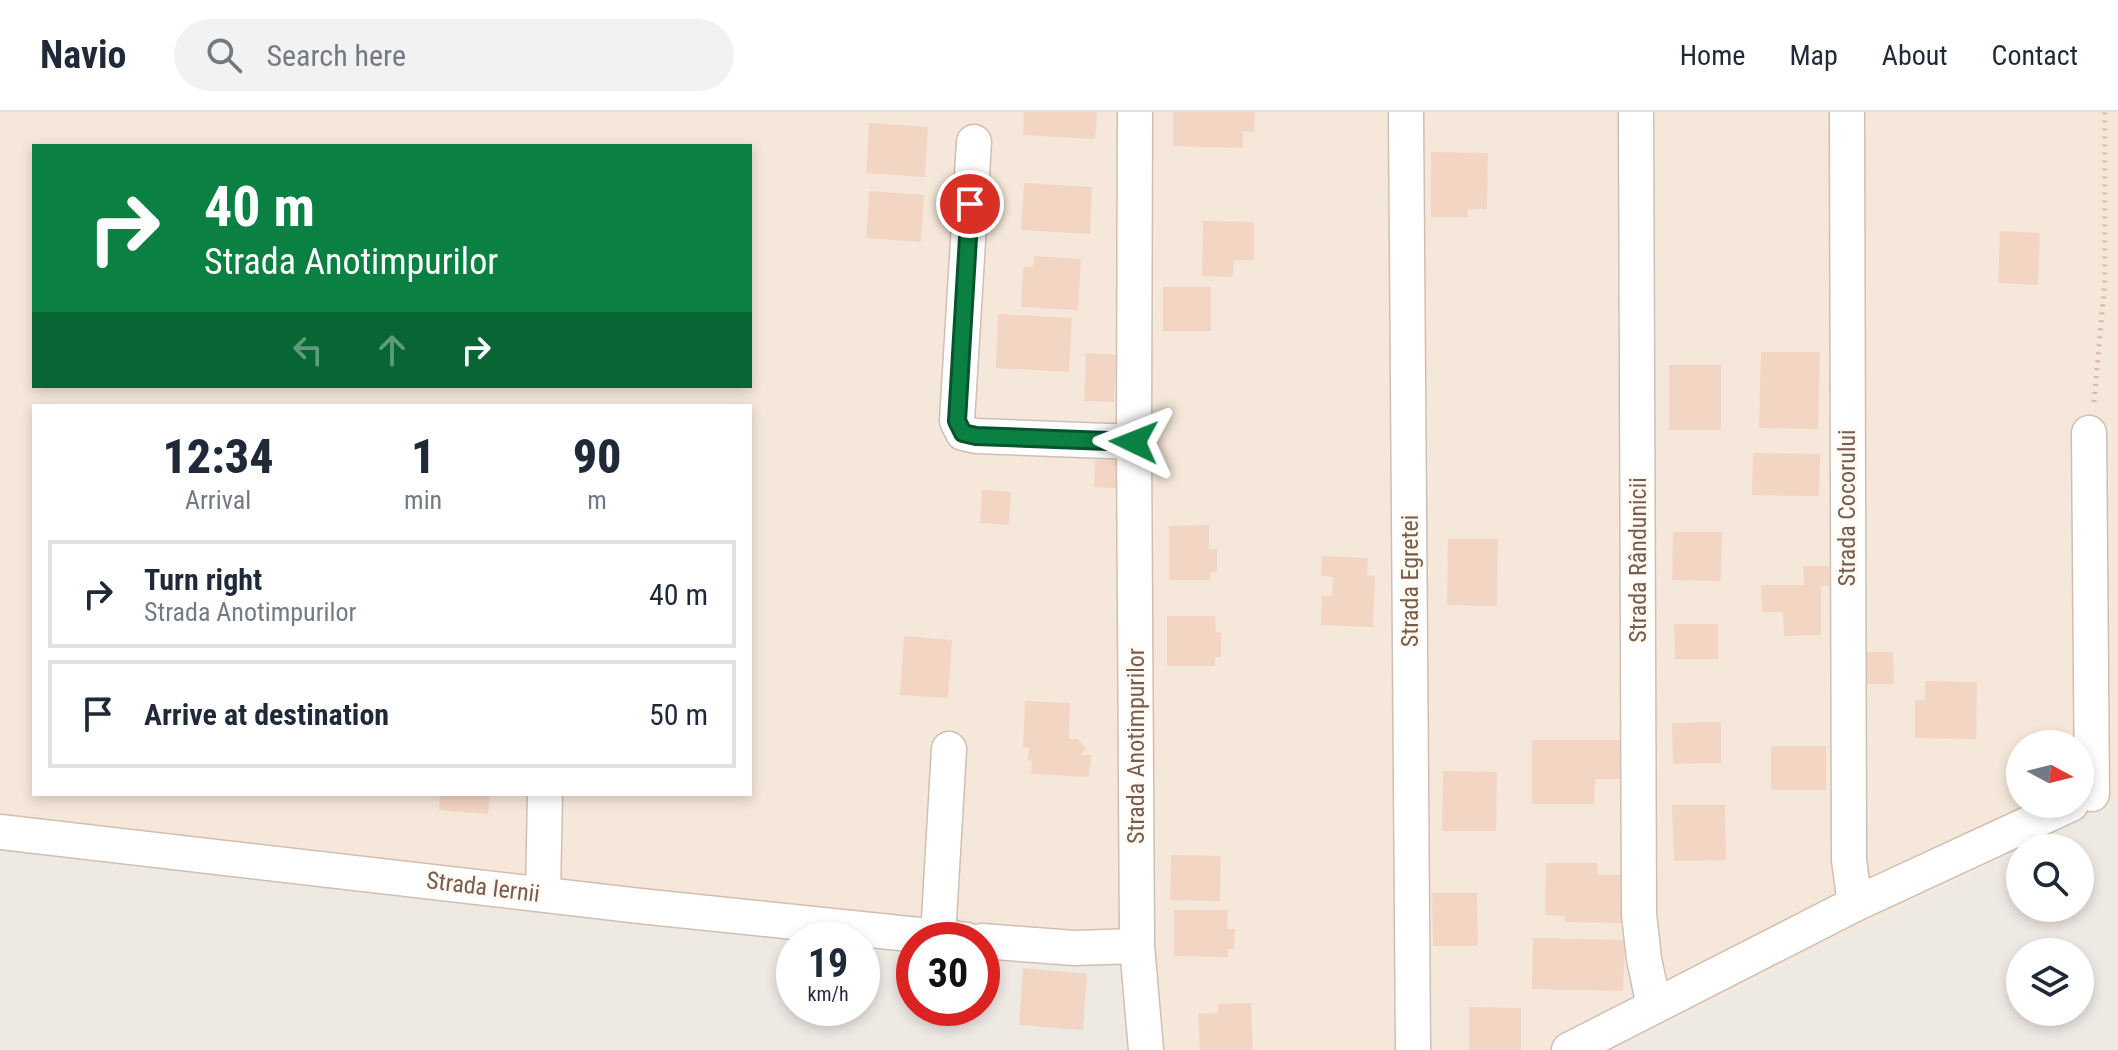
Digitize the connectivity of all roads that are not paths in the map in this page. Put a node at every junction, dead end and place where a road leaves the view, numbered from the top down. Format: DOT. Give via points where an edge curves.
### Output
graph roads {
  1 [pos="1135,112"];
  2 [pos="1406,112"];
  3 [pos="1636,112"];
  4 [pos="1847,112"];
  5 [pos="974,142"];
  6 [pos="2089,433"];
  7 [pos="1134,442"];
  8 [pos="2090,730"];
  9 [pos="949,749"];
  10 [pos="545,796"];
  11 [pos="2040,818"];
  12 [pos="0,832"];
  13 [pos="543,894"];
  14 [pos="1855,904"];
  15 [pos="952,922"];
  16 [pos="896,933"];
  17 [pos="1000,942"];
  18 [pos="1137,946"];
  19 [pos="1654,1006"];
  20 [pos="1146,1050"];
  21 [pos="1413,1050"];
  22 [pos="1569,1050"];
  1 -- 7 [label="street, Strada Anotimpurilor"];
  2 -- 21 [label="street, Strada Egretei"];
  3 -- 19 [label="street, Strada Rândunicii" via="1639,914"];
  4 -- 14 [label="street, Strada Cocorului" via="1849,845"];
  5 -- 7 [label="street" via="957,421 963,433"];
  6 -- 8 [label="street"];
  7 -- 18 [label="street, Strada Anotimpurilor"];
  9 -- 15 [label="street"];
  10 -- 13 [label="street"];
  11 -- 14 [label="street"];
  12 -- 13 [label="street, Strada Iernii"];
  13 -- 16 [label="street, Strada Iernii"];
  14 -- 19 [label="street"];
  17 -- 18 [label="street"];
  18 -- 20 [label="street, Strada Anotimpurilor"];
  19 -- 22 [label="street"];
}
